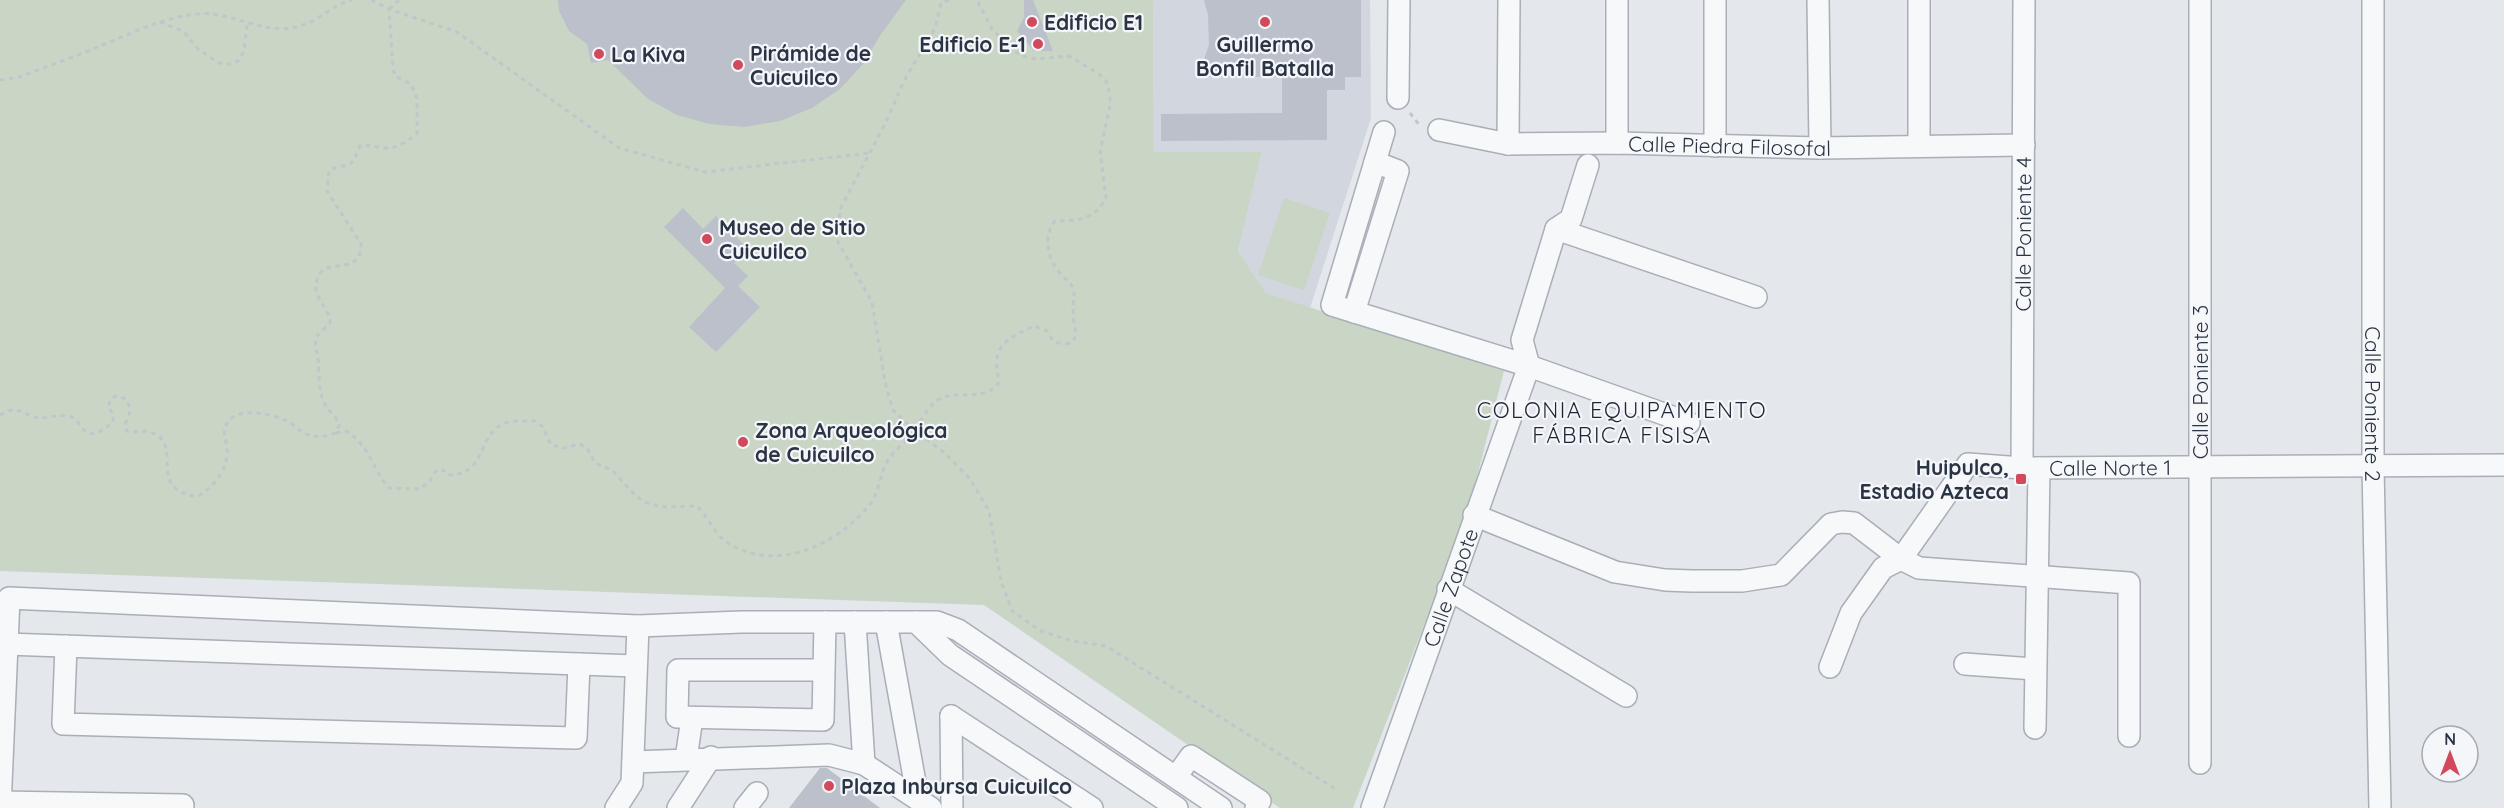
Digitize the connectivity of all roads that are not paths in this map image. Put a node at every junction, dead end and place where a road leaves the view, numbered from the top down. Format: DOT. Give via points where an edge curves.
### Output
graph roads {
  1 [pos="1399,0"];
  2 [pos="1509,0"];
  3 [pos="1617,0"];
  4 [pos="1715,0"];
  5 [pos="1818,0"];
  6 [pos="1919,0"];
  7 [pos="2024,0"];
  8 [pos="2200,0"];
  9 [pos="2373,0"];
  10 [pos="1398,98"];
  11 [pos="1439,130"];
  12 [pos="1384,132"];
  13 [pos="1617,143"];
  14 [pos="1508,144"];
  15 [pos="2024,145"];
  16 [pos="1715,146"];
  17 [pos="1919,146"];
  18 [pos="1820,148"];
  19 [pos="1588,165"];
  20 [pos="1556,230"];
  21 [pos="1756,297"];
  22 [pos="1529,366"];
  23 [pos="1689,423"];
  24 [pos="2504,465"];
  25 [pos="2373,467"];
  26 [pos="2031,468"];
  27 [pos="2200,468"];
  28 [pos="1474,515"];
  29 [pos="1901,558"];
  30 [pos="2037,577"];
  31 [pos="1448,589"];
  32 [pos="5,598"];
  33 [pos="825,622"];
  34 [pos="855,622"];
  35 [pos="886,622"];
  36 [pos="916,622"];
  37 [pos="638,626"];
  38 [pos="6,644"];
  39 [pos="66,646"];
  40 [pos="579,664"];
  41 [pos="1965,664"];
  42 [pos="636,666"];
  43 [pos="1830,668"];
  44 [pos="2035,669"];
  45 [pos="824,670"];
  46 [pos="1626,696"];
  47 [pos="692,718"];
  48 [pos="2035,728"];
  49 [pos="2129,736"];
  50 [pos="711,758"];
  51 [pos="686,759"];
  52 [pos="633,762"];
  53 [pos="2200,763"];
  54 [pos="864,764"];
  55 [pos="1176,777"];
  56 [pos="0,802"];
  57 [pos="924,804"];
  58 [pos="183,805"];
  59 [pos="0,808"];
  60 [pos="616,808"];
  61 [pos="678,808"];
  62 [pos="952,808"];
  63 [pos="1092,808"];
  64 [pos="1177,808"];
  65 [pos="1221,808"];
  66 [pos="1256,808"];
  67 [pos="1372,808"];
  68 [pos="2380,808"];
  1 -- 10 [label="street"];
  2 -- 14 [label="street"];
  3 -- 13 [label="street"];
  4 -- 16 [label="street"];
  5 -- 18 [label="street"];
  6 -- 17 [label="street"];
  7 -- 15 [label="street, Calle Poniente 4"];
  8 -- 27 [label="street, Calle Poniente 3"];
  9 -- 25 [label="street, Calle Poniente 2"];
  11 -- 14 [label="street, Calle Piedra Filosofal"];
  12 -- 22 [label="street" via="1375,162 1398,171 1354,312"];
  13 -- 14 [label="street, Calle Piedra Filosofal"];
  13 -- 16 [label="street, Calle Piedra Filosofal"];
  15 -- 17 [label="street, Calle Piedra Filosofal"];
  15 -- 26 [label="street, Calle Poniente 4"];
  16 -- 18 [label="street, Calle Piedra Filosofal"];
  17 -- 18 [label="street, Calle Piedra Filosofal"];
  19 -- 20 [label="street" via="1571,219"];
  20 -- 21 [label="street"];
  20 -- 22 [label="street" via="1522,340"];
  22 -- 23 [label="street"];
  22 -- 28 [label="street, Calle Zapote"];
  24 -- 25 [label="street, Calle Norte 1"];
  25 -- 27 [label="street, Calle Norte 1"];
  25 -- 68 [label="street, Calle Poniente 2"];
  26 -- 27 [label="street, Calle Norte 1"];
  26 -- 29 [label="street, Calle Norte 1" via="1968,464"];
  26 -- 30 [label="street, Calle Poniente 4"];
  27 -- 53 [label="street, Calle Poniente 3"];
  28 -- 29 [label="street" via="1616,572 1665,580 1742,581 1781,574 1831,524 1842,522 1854,523"];
  28 -- 31 [label="street, Calle Zapote"];
  29 -- 30 [label="street" via="1919,568"];
  29 -- 43 [label="street" via="1882,568 1851,613"];
  30 -- 44 [label="street, Calle Poniente 4"];
  30 -- 49 [label="street" via="2129,583"];
  31 -- 46 [label="street"];
  31 -- 67 [label="street, Calle Zapote"];
  32 -- 37 [label="street"];
  32 -- 38 [label="street"];
  33 -- 34 [label="street"];
  33 -- 37 [label="street"];
  33 -- 45 [label="street"];
  34 -- 35 [label="street"];
  34 -- 54 [label="street"];
  35 -- 36 [label="street"];
  35 -- 57 [label="street"];
  36 -- 55 [label="street" via="937,622 958,630"];
  36 -- 64 [label="street" via="950,655"];
  37 -- 42 [label="street"];
  38 -- 39 [label="street"];
  38 -- 56 [label="street"];
  39 -- 40 [label="street"];
  39 -- 40 [label="street" via="63,724 576,738"];
  40 -- 42 [label="street"];
  41 -- 44 [label="street"];
  42 -- 52 [label="street"];
  44 -- 48 [label="street, Calle Poniente 4"];
  45 -- 47 [label="street" via="823,720"];
  45 -- 47 [label="street" via="678,670 677,717"];
  47 -- 51 [label="street"];
  50 -- 51 [label="street"];
  50 -- 54 [label="street" via="829,755"];
  50 -- 61 [label="street"];
  51 -- 52 [label="street"];
  52 -- 60 [label="street" via="632,783"];
  54 -- 57 [label="street"];
  55 -- 65 [label="street"];
  55 -- 66 [label="street" via="1191,756 1260,801"];
  56 -- 58 [label="street"];
  56 -- 59 [label="street"];
  62 -- 63 [label="street" via="951,716"];
}
